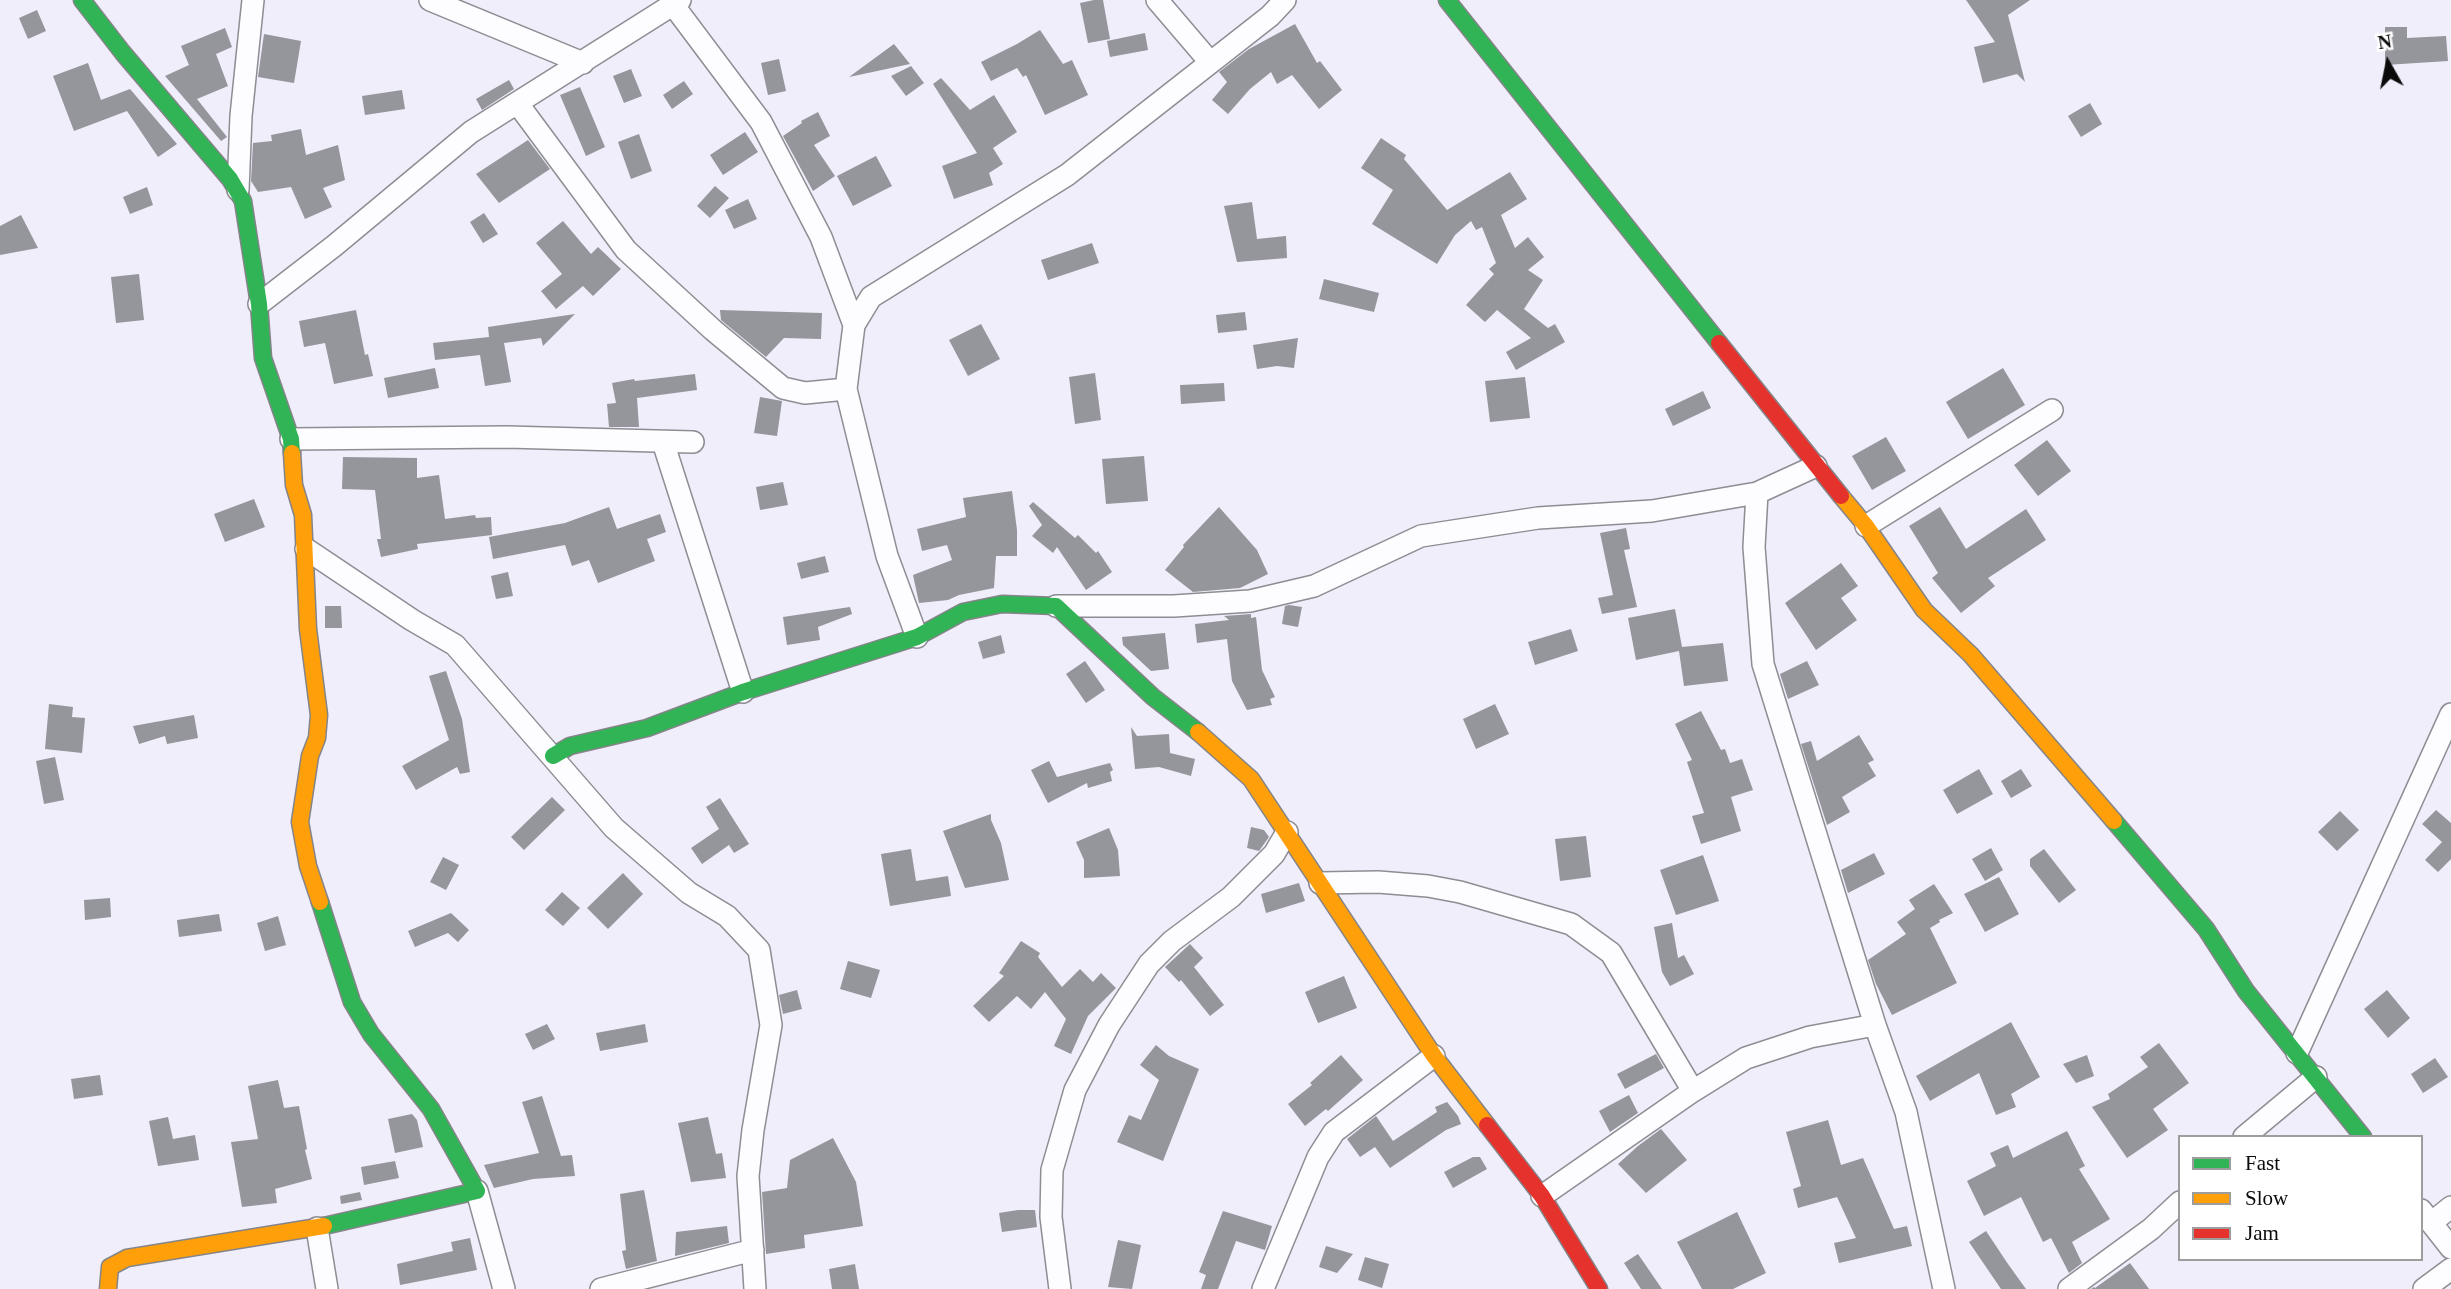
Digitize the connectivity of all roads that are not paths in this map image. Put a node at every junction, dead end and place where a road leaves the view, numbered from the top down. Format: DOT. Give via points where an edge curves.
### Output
graph roads {
  1 [pos="82,0"];
  2 [pos="253,0"];
  3 [pos="430,0"];
  4 [pos="1157,0"];
  5 [pos="1285,0"];
  6 [pos="1447,0"];
  7 [pos="677,3"];
  8 [pos="1210,62"];
  9 [pos="583,63"];
  10 [pos="518,104"];
  11 [pos="238,190"];
  12 [pos="259,304"];
  13 [pos="854,325"];
  14 [pos="846,389"];
  15 [pos="2052,410"];
  16 [pos="291,439"];
  17 [pos="663,442"];
  18 [pos="693,442"];
  19 [pos="1816,466"];
  20 [pos="1757,493"];
  21 [pos="1866,526"];
  22 [pos="306,549"];
  23 [pos="1056,606"];
  24 [pos="917,637"];
  25 [pos="743,692"];
  26 [pos="2451,714"];
  27 [pos="553,756"];
  28 [pos="1287,832"];
  29 [pos="1320,883"];
  30 [pos="1875,1026"];
  31 [pos="2297,1053"];
  32 [pos="1434,1056"];
  33 [pos="2316,1077"];
  34 [pos="1693,1091"];
  35 [pos="2246,1135"];
  36 [pos="2361,1135"];
  37 [pos="477,1191"];
  38 [pos="1542,1196"];
  39 [pos="2178,1204"];
  40 [pos="2451,1207"];
  41 [pos="2426,1217"];
  42 [pos="317,1228"];
  43 [pos="2451,1248"];
  44 [pos="753,1250"];
  45 [pos="2451,1269"];
  46 [pos="108,1289"];
  47 [pos="327,1289"];
  48 [pos="504,1289"];
  49 [pos="601,1289"];
  50 [pos="755,1289"];
  51 [pos="1060,1289"];
  52 [pos="1263,1289"];
  53 [pos="1599,1289"];
  54 [pos="1944,1289"];
  55 [pos="2069,1289"];
  56 [pos="2424,1289"];
  1 -- 11 [label="street"];
  2 -- 11 [label="street"];
  3 -- 9 [label="street"];
  4 -- 8 [label="street"];
  5 -- 8 [label="street"];
  6 -- 19 [label="street"];
  7 -- 9 [label="street"];
  7 -- 13 [label="street" via="761,122 821,237"];
  8 -- 13 [label="street" via="1067,175 871,297"];
  9 -- 10 [label="street"];
  10 -- 12 [label="street" via="471,132"];
  10 -- 14 [label="street" via="626,250 713,330 783,388 805,393"];
  11 -- 12 [label="street"];
  12 -- 16 [label="street" via="263,358"];
  13 -- 14 [label="street"];
  14 -- 24 [label="street" via="887,556"];
  15 -- 21 [label="street"];
  16 -- 17 [label="street" via="507,437"];
  16 -- 22 [label="street"];
  17 -- 18 [label="street"];
  17 -- 25 [label="street"];
  19 -- 20 [label="street"];
  19 -- 21 [label="street"];
  20 -- 23 [label="street" via="1652,511 1538,518 1421,536 1314,586 1250,601"];
  20 -- 30 [label="street" via="1754,547 1763,664"];
  21 -- 31 [label="street" via="1924,610 1971,655 2206,929 2246,991"];
  22 -- 27 [label="street" via="455,645"];
  22 -- 37 [label="street" via="308,629 319,715 300,822 308,866 352,1002 431,1109"];
  23 -- 24 [label="street" via="1002,604 963,612"];
  23 -- 28 [label="street" via="1153,697 1251,779"];
  24 -- 25 [label="street"];
  25 -- 27 [label="street" via="647,728 570,746"];
  26 -- 31 [label="street"];
  27 -- 44 [label="street" via="614,828 689,893 727,916 760,950 771,1025 748,1176"];
  28 -- 29 [label="street"];
  28 -- 51 [label="street" via="1274,854 1231,897 1149,964 1109,1025 1075,1090 1052,1170 1051,1217"];
  29 -- 32 [label="street"];
  29 -- 34 [label="street" via="1428,886 1571,924 1611,953"];
  30 -- 34 [label="street" via="1810,1037 1746,1058"];
  30 -- 54 [label="street" via="1906,1112"];
  31 -- 33 [label="street"];
  32 -- 38 [label="street"];
  32 -- 52 [label="street" via="1334,1132 1318,1157"];
  33 -- 35 [label="street"];
  33 -- 36 [label="street"];
  34 -- 38 [label="street"];
  37 -- 42 [label="street"];
  37 -- 48 [label="street"];
  38 -- 53 [label="street"];
  39 -- 55 [label="street"];
  40 -- 41 [label="street"];
  41 -- 43 [label="street"];
  42 -- 46 [label="street" via="127,1258 110,1267"];
  42 -- 47 [label="street"];
  44 -- 49 [label="street"];
  44 -- 50 [label="street"];
  45 -- 56 [label="street"];
}
